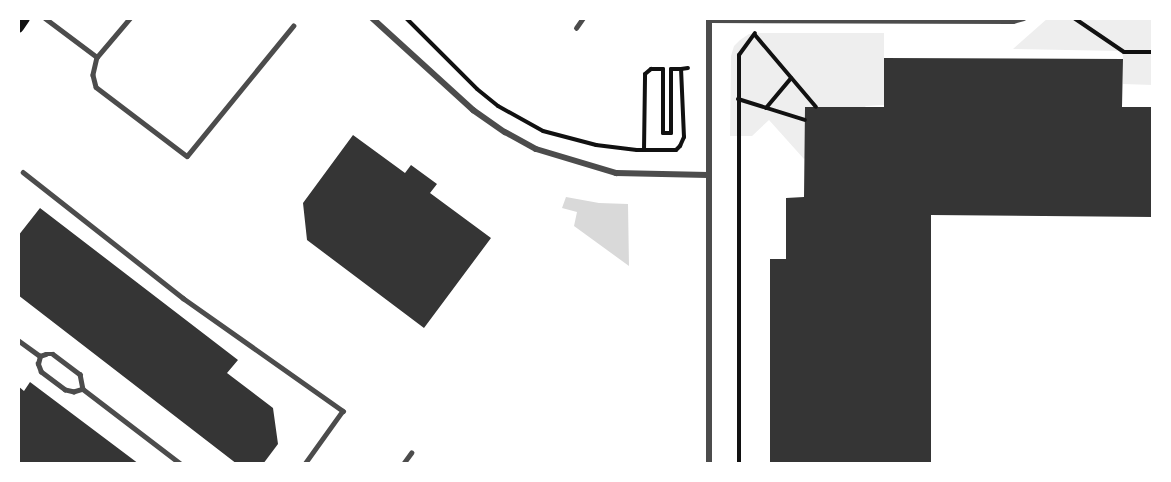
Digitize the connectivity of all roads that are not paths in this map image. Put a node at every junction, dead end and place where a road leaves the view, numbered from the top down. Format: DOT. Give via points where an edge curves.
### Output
graph roads {
  1 [pos="24,18"];
  2 [pos="45,18"];
  3 [pos="130,18"];
  4 [pos="372,18"];
  5 [pos="583,18"];
  6 [pos="1024,18"];
  7 [pos="709,19"];
  8 [pos="293,26"];
  9 [pos="18,27"];
  10 [pos="576,28"];
  11 [pos="97,57"];
  12 [pos="22,172"];
  13 [pos="708,176"];
  14 [pos="18,340"];
  15 [pos="40,356"];
  16 [pos="82,389"];
  17 [pos="411,453"];
  18 [pos="181,464"];
  19 [pos="305,464"];
  20 [pos="403,464"];
  21 [pos="709,464"];
  1 -- 9 [label="main road"];
  2 -- 11 [label="lane"];
  3 -- 11 [label="lane"];
  4 -- 13 [label="street" via="473,110 536,149 616,173"];
  5 -- 10 [label="lane"];
  6 -- 7 [label="street"];
  7 -- 13 [label="street"];
  8 -- 11 [label="lane" via="187,156 96,87 93,75"];
  12 -- 19 [label="lane" via="183,298 343,411"];
  13 -- 21 [label="street"];
  14 -- 15 [label="lane"];
  15 -- 16 [label="lane" via="53,354 67,363 80,374"];
  15 -- 16 [label="lane" via="41,372 51,381 65,390"];
  16 -- 18 [label="lane"];
  17 -- 20 [label="lane"];
}
